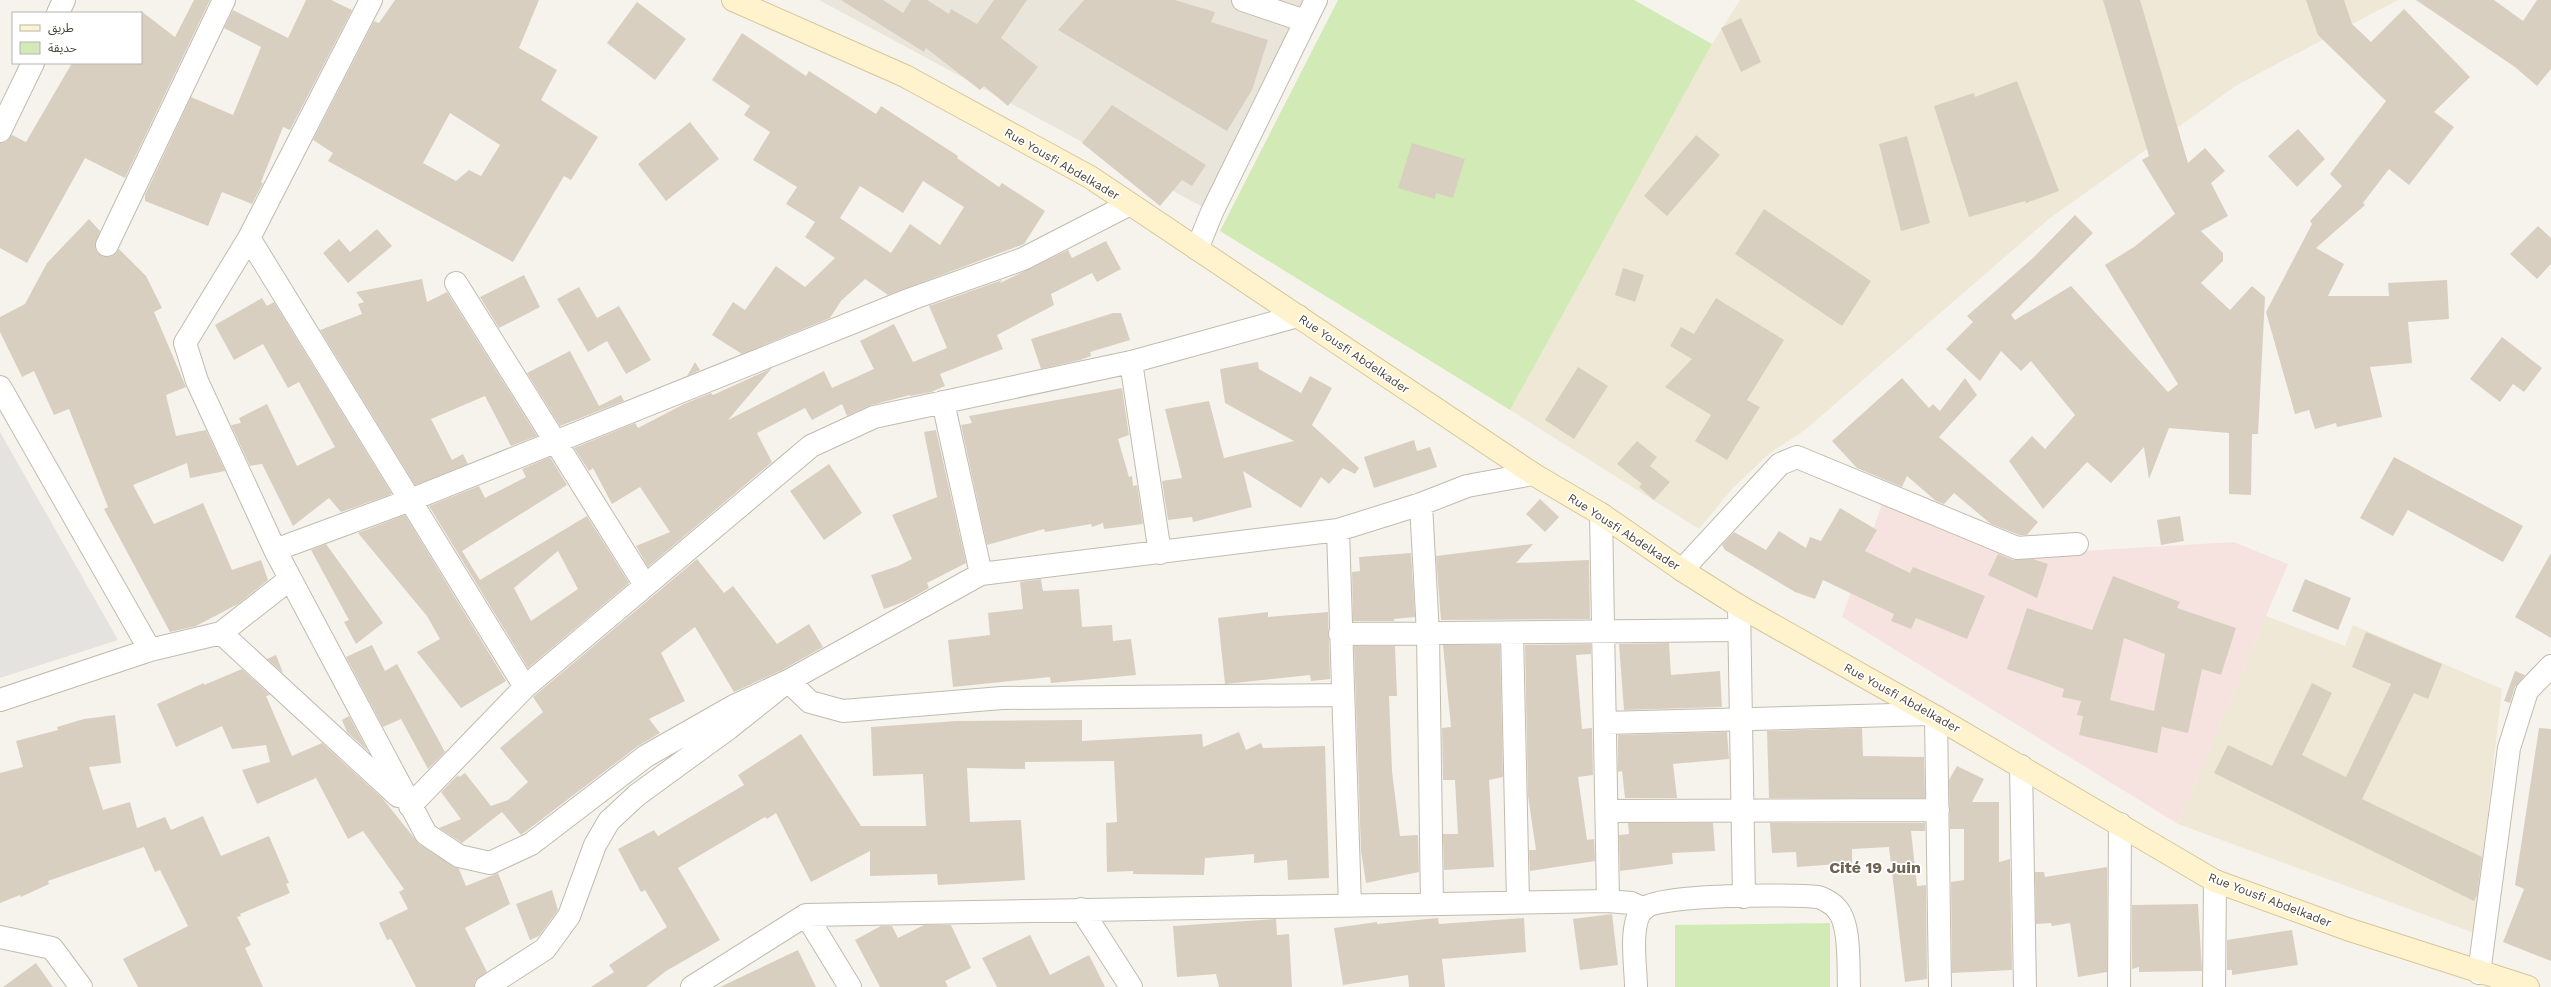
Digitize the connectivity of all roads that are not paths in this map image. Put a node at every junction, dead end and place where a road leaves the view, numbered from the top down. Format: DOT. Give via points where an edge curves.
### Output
graph roads {
  1 [pos="64,0"];
  2 [pos="224,0"];
  3 [pos="371,0"];
  4 [pos="733,0"];
  5 [pos="1243,0"];
  6 [pos="1316,0"];
  7 [pos="58,12"];
  8 [pos="1305,21"];
  9 [pos="33,64"];
  10 [pos="0,131"];
  11 [pos="1130,204"];
  12 [pos="248,238"];
  13 [pos="107,245"];
  14 [pos="1197,249"];
  15 [pos="456,283"];
  16 [pos="1298,316"];
  17 [pos="1131,362"];
  18 [pos="0,387"];
  19 [pos="943,402"];
  20 [pos="555,443"];
  21 [pos="1533,474"];
  22 [pos="408,501"];
  23 [pos="1421,504"];
  24 [pos="1601,514"];
  25 [pos="1338,530"];
  26 [pos="2078,544"];
  27 [pos="275,550"];
  28 [pos="1160,553"];
  29 [pos="1682,570"];
  30 [pos="981,574"];
  31 [pos="290,579"];
  32 [pos="645,585"];
  33 [pos="1739,606"];
  34 [pos="1739,630"];
  35 [pos="1604,631"];
  36 [pos="221,633"];
  37 [pos="1512,633"];
  38 [pos="1340,634"];
  39 [pos="1428,634"];
  40 [pos="150,650"];
  41 [pos="2551,666"];
  42 [pos="788,681"];
  43 [pos="525,687"];
  44 [pos="1342,695"];
  45 [pos="0,700"];
  46 [pos="1933,716"];
  47 [pos="1741,721"];
  48 [pos="1605,723"];
  49 [pos="2021,766"];
  50 [pos="410,806"];
  51 [pos="1743,810"];
  52 [pos="1938,810"];
  53 [pos="1607,811"];
  54 [pos="2120,824"];
  55 [pos="2215,881"];
  56 [pos="1744,897"];
  57 [pos="1608,901"];
  58 [pos="1518,902"];
  59 [pos="1432,904"];
  60 [pos="1350,906"];
  61 [pos="1644,908"];
  62 [pos="1082,909"];
  63 [pos="806,915"];
  64 [pos="0,937"];
  65 [pos="2479,973"];
  66 [pos="81,987"];
  67 [pos="486,987"];
  68 [pos="692,987"];
  69 [pos="850,987"];
  70 [pos="1132,987"];
  71 [pos="1636,987"];
  72 [pos="1849,987"];
  73 [pos="1940,987"];
  74 [pos="2025,987"];
  75 [pos="2119,987"];
  76 [pos="2214,987"];
  77 [pos="2528,987"];
  1 -- 7 [label="street"];
  2 -- 13 [label="street"];
  3 -- 12 [label="street"];
  4 -- 11 [label="main road, Rue Yousfi Abdelkader" via="906,76 1090,177"];
  5 -- 8 [label="street"];
  6 -- 8 [label="street"];
  8 -- 14 [label="street" via="1212,212"];
  9 -- 10 [label="street"];
  11 -- 14 [label="main road, Rue Yousfi Abdelkader"];
  11 -- 20 [label="street" via="1023,259 911,299"];
  12 -- 22 [label="street"];
  12 -- 27 [label="street" via="185,342 197,381"];
  14 -- 16 [label="main road, Rue Yousfi Abdelkader"];
  15 -- 20 [label="street"];
  16 -- 17 [label="street"];
  16 -- 21 [label="main road, Rue Yousfi Abdelkader"];
  17 -- 19 [label="street"];
  17 -- 28 [label="street"];
  18 -- 40 [label="street"];
  19 -- 30 [label="street"];
  19 -- 32 [label="street" via="874,417 811,446"];
  20 -- 22 [label="street"];
  20 -- 32 [label="street"];
  21 -- 23 [label="street" via="1468,486"];
  21 -- 24 [label="main road, Rue Yousfi Abdelkader"];
  22 -- 27 [label="street"];
  22 -- 43 [label="street"];
  23 -- 25 [label="street"];
  23 -- 39 [label="street"];
  24 -- 29 [label="main road, Rue Yousfi Abdelkader"];
  24 -- 35 [label="street"];
  25 -- 28 [label="street"];
  25 -- 38 [label="street"];
  26 -- 29 [label="street" via="2017,548 1797,457 1780,464"];
  27 -- 31 [label="street"];
  28 -- 30 [label="street"];
  29 -- 33 [label="main road, Rue Yousfi Abdelkader"];
  30 -- 42 [label="street"];
  31 -- 36 [label="street"];
  31 -- 50 [label="street" via="320,631"];
  32 -- 43 [label="street"];
  33 -- 34 [label="street"];
  33 -- 46 [label="main road, Rue Yousfi Abdelkader"];
  34 -- 35 [label="street"];
  34 -- 47 [label="street"];
  35 -- 37 [label="street"];
  35 -- 48 [label="street"];
  36 -- 40 [label="street"];
  36 -- 50 [label="street"];
  37 -- 39 [label="street"];
  37 -- 58 [label="street"];
  38 -- 39 [label="street"];
  38 -- 44 [label="street"];
  39 -- 59 [label="street"];
  40 -- 45 [label="street"];
  41 -- 65 [label="street" via="2527,690 2509,748"];
  42 -- 44 [label="street" via="810,702 843,711 1002,698"];
  42 -- 50 [label="street" via="734,706 646,756 531,844 490,863 459,856 426,834"];
  42 -- 67 [label="street" via="637,795 609,821 595,845 569,916 545,949"];
  43 -- 50 [label="street"];
  44 -- 60 [label="street"];
  46 -- 47 [label="street"];
  46 -- 49 [label="main road, Rue Yousfi Abdelkader"];
  46 -- 52 [label="street"];
  47 -- 48 [label="street"];
  47 -- 51 [label="street"];
  48 -- 53 [label="street"];
  49 -- 54 [label="main road, Rue Yousfi Abdelkader"];
  49 -- 74 [label="street"];
  51 -- 52 [label="street"];
  51 -- 53 [label="street"];
  51 -- 56 [label="street"];
  52 -- 73 [label="street"];
  53 -- 57 [label="street"];
  54 -- 55 [label="main road, Rue Yousfi Abdelkader"];
  54 -- 75 [label="street"];
  55 -- 65 [label="main road, Rue Yousfi Abdelkader"];
  55 -- 76 [label="street"];
  56 -- 61 [label="street" via="1668,900"];
  56 -- 72 [label="street" via="1820,897 1836,908 1844,918"];
  57 -- 58 [label="street"];
  57 -- 61 [label="street" via="1631,903"];
  58 -- 59 [label="street"];
  59 -- 60 [label="street"];
  60 -- 62 [label="street"];
  61 -- 71 [label="street" via="1635,922"];
  62 -- 63 [label="street"];
  62 -- 70 [label="street"];
  63 -- 68 [label="street"];
  63 -- 69 [label="street"];
  64 -- 66 [label="street" via="52,948"];
  65 -- 77 [label="main road, Rue Yousfi Abdelkader"];
}
